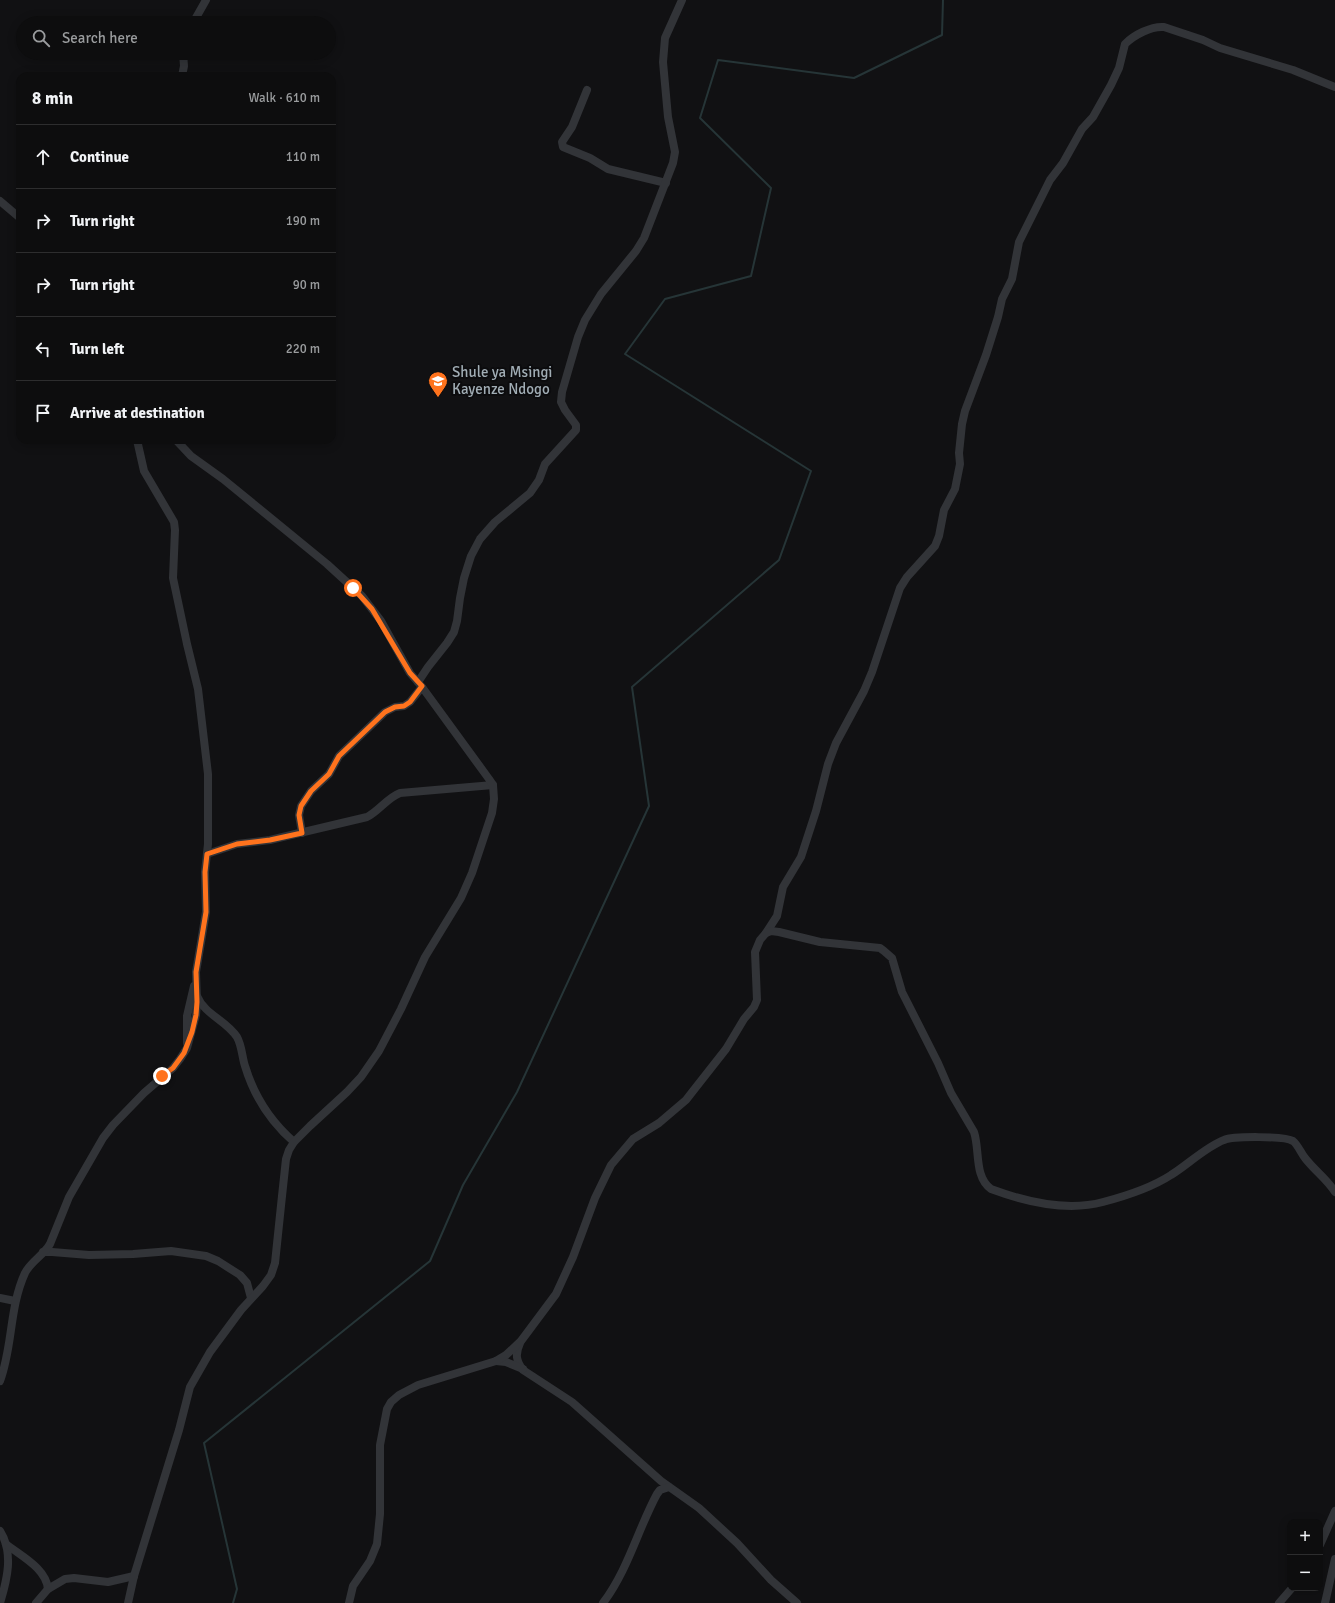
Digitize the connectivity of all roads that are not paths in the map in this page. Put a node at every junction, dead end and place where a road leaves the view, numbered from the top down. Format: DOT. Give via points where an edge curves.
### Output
graph roads {
  1 [pos="206,0"];
  2 [pos="682,0"];
  3 [pos="197,16"];
  4 [pos="184,60"];
  5 [pos="183,72"];
  6 [pos="1335,87"];
  7 [pos="587,90"];
  8 [pos="666,183"];
  9 [pos="0,202"];
  10 [pos="16,215"];
  11 [pos="138,444"];
  12 [pos="180,444"];
  13 [pos="420,684"];
  14 [pos="493,785"];
  15 [pos="302,833"];
  16 [pos="207,854"];
  17 [pos="766,934"];
  18 [pos="196,982"];
  19 [pos="197,993"];
  20 [pos="207,1011"];
  21 [pos="196,1015"];
  22 [pos="187,1048"];
  23 [pos="294,1142"];
  24 [pos="1335,1192"];
  25 [pos="43,1252"];
  26 [pos="0,1298"];
  27 [pos="252,1298"];
  28 [pos="15,1301"];
  29 [pos="521,1341"];
  30 [pos="496,1361"];
  31 [pos="523,1370"];
  32 [pos="0,1381"];
  33 [pos="669,1487"];
  34 [pos="1335,1511"];
  35 [pos="0,1531"];
  36 [pos="1323,1538"];
  37 [pos="6,1544"];
  38 [pos="1335,1559"];
  39 [pos="134,1576"];
  40 [pos="48,1589"];
  41 [pos="1289,1591"];
  42 [pos="0,1603"];
  43 [pos="36,1603"];
  44 [pos="128,1603"];
  45 [pos="349,1603"];
  46 [pos="604,1603"];
  47 [pos="797,1603"];
  48 [pos="1279,1603"];
  49 [pos="1324,1603"];
  1 -- 3 [label="street"];
  2 -- 8 [label="street" via="668,29 664,46 668,117 675,152"];
  4 -- 5 [label="street"];
  6 -- 17 [label="street" via="1293,70 1220,48 1164,27 1157,26 1125,44 1119,68 1111,85 1093,117 1082,129 1050,180 1019,242 1013,274 1002,299 986,355 965,410 957,484 944,510 939,536 900,588 872,672 828,764 801,857 782,887 777,916"];
  7 -- 8 [label="street" via="572,127 562,142 563,147 608,169"];
  8 -- 13 [label="street" via="636,252 601,294 578,337 561,402 576,425 576,430 545,464 539,480 530,493 495,522 480,539 464,578 454,632 428,666"];
  9 -- 10 [label="street"];
  11 -- 16 [label="street" via="144,471 171,515 175,530 174,578 198,689 206,757"];
  12 -- 13 [label="street" via="191,456 327,564 362,596 381,621 403,663"];
  13 -- 14 [label="street"];
  13 -- 15 [label="street" via="410,702 385,712 339,756 329,774 311,791 301,806 299,815"];
  14 -- 15 [label="street" via="400,793 390,798 367,818"];
  14 -- 23 [label="street" via="492,813 467,885 425,957 379,1052 347,1092"];
  15 -- 16 [label="street" via="237,844"];
  16 -- 18 [label="street" via="206,912"];
  17 -- 24 [label="street" via="775,931 820,942 880,948 888,954 894,963 896,976 909,1008 951,1093 974,1132 981,1176 991,1189 1029,1202 1073,1206 1103,1202 1158,1183 1224,1140 1252,1137 1285,1138 1294,1142 1305,1159"];
  17 -- 29 [label="street" via="755,952 757,1000 754,1007 723,1054 689,1096 659,1123 632,1139 611,1165 556,1294"];
  18 -- 19 [label="street"];
  18 -- 22 [label="street" via="191,993 187,1016"];
  19 -- 20 [label="street"];
  19 -- 21 [label="street"];
  20 -- 21 [label="street"];
  20 -- 23 [label="street" via="237,1038 245,1066 261,1104 277,1126"];
  21 -- 22 [label="street"];
  22 -- 25 [label="street" via="173,1068 144,1093 103,1138 69,1198 50,1244"];
  23 -- 27 [label="street" via="286,1159 276,1263"];
  25 -- 27 [label="street" via="89,1255 171,1251 206,1256 240,1275 247,1283"];
  25 -- 28 [label="street" via="28,1267"];
  26 -- 28 [label="street"];
  27 -- 39 [label="street" via="210,1352 190,1387"];
  28 -- 32 [label="street" via="9,1349"];
  29 -- 30 [label="street"];
  29 -- 31 [label="street" via="516,1357"];
  30 -- 31 [label="street" via="506,1362"];
  30 -- 45 [label="street" via="418,1385 391,1402 387,1409 380,1445 380,1514 377,1544 370,1561 353,1586"];
  31 -- 33 [label="street" via="575,1405"];
  33 -- 46 [label="street" via="657,1494 624,1569"];
  33 -- 47 [label="street" via="699,1508"];
  34 -- 36 [label="street"];
  35 -- 37 [label="street"];
  37 -- 40 [label="street" via="43,1573 48,1581"];
  37 -- 42 [label="street" via="8,1572"];
  38 -- 49 [label="street"];
  39 -- 40 [label="street" via="108,1582 66,1579"];
  39 -- 44 [label="street"];
  40 -- 43 [label="street"];
  41 -- 48 [label="street"];
}
